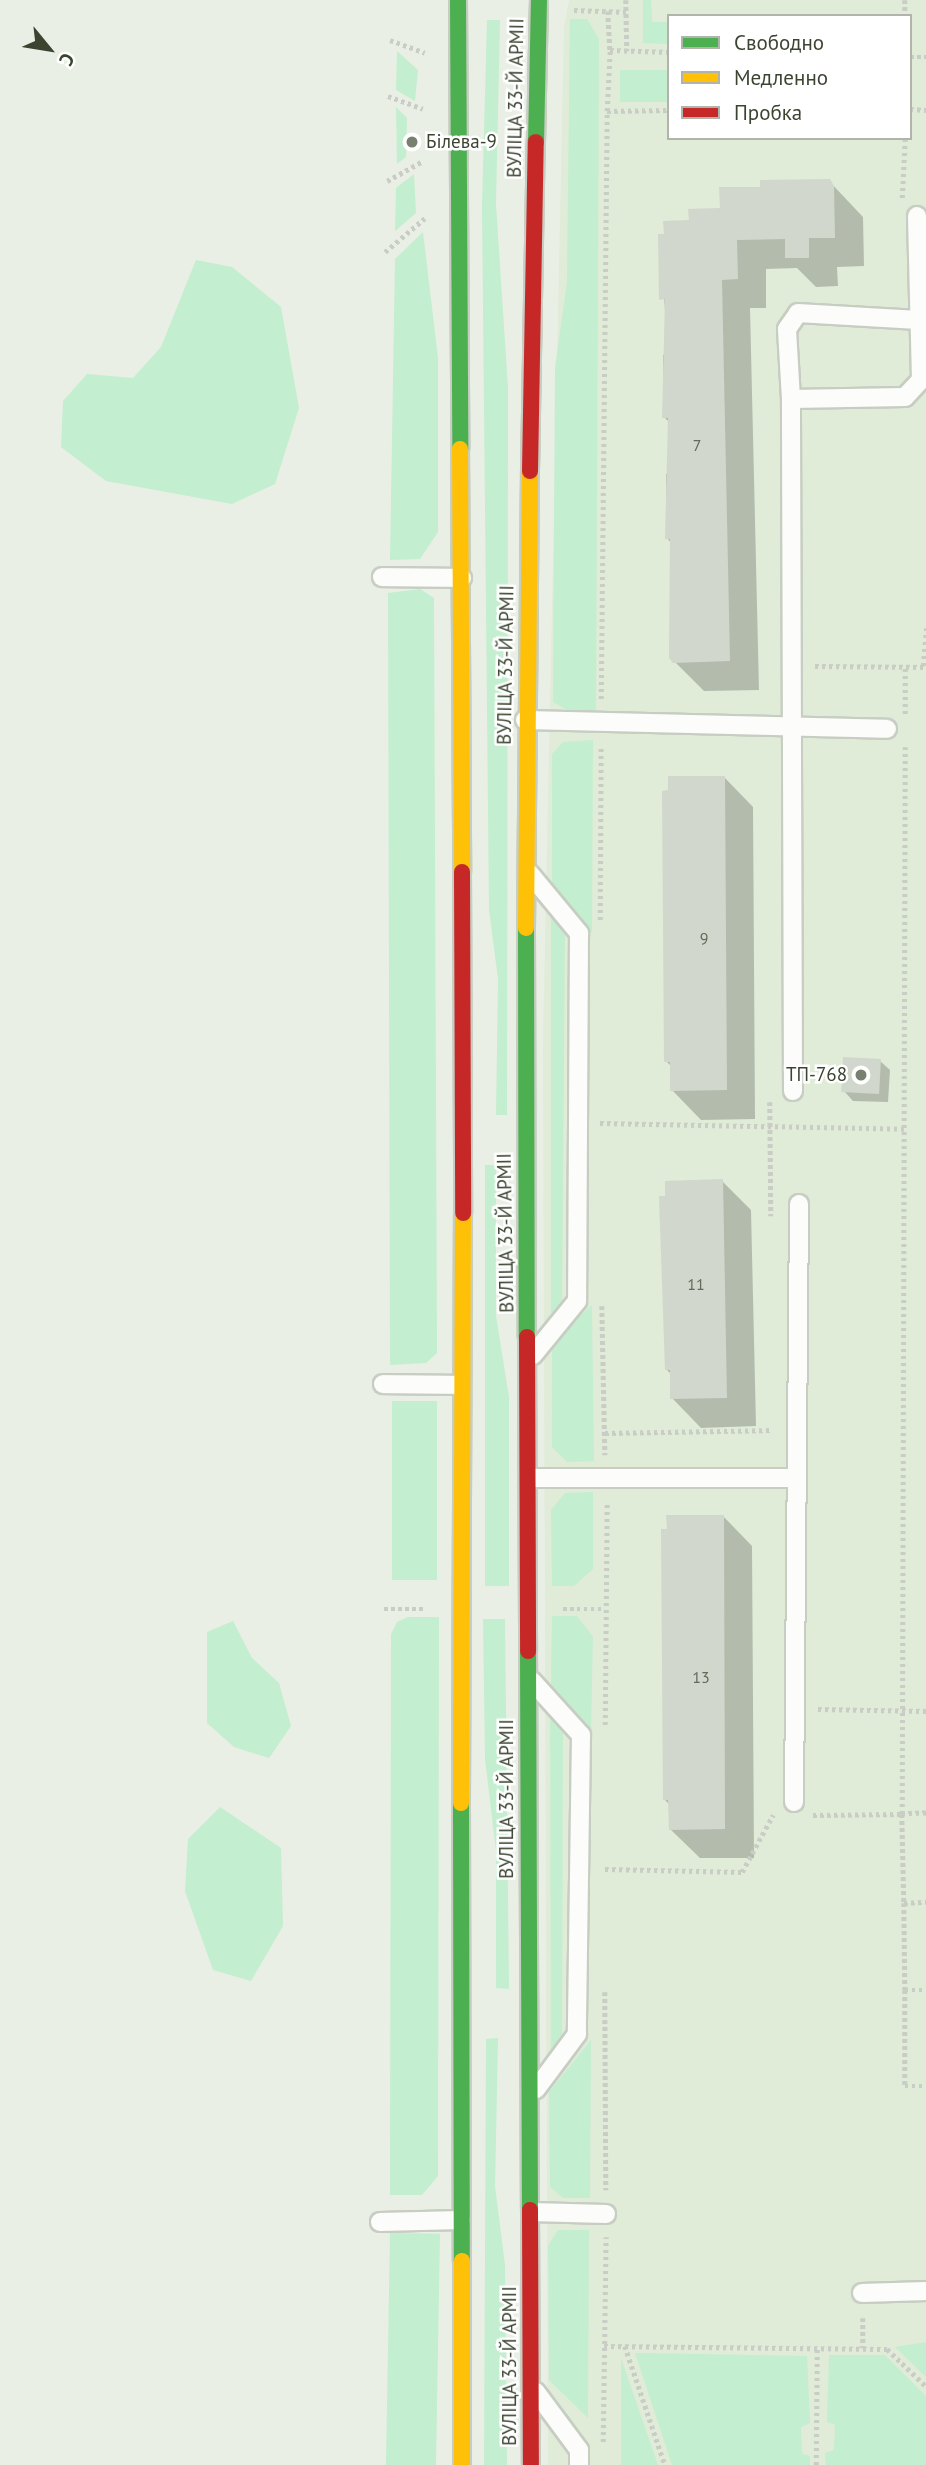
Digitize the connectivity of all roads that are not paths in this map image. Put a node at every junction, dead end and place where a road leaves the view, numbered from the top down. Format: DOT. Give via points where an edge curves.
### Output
graph roads {
  1 [pos="458,0"];
  2 [pos="539,0"];
  3 [pos="917,216"];
  4 [pos="918,320"];
  5 [pos="791,399"];
  6 [pos="382,577"];
  7 [pos="462,578"];
  8 [pos="525,720"];
  9 [pos="793,727"];
  10 [pos="896,732"];
  11 [pos="526,870"];
  12 [pos="793,1091"];
  13 [pos="464,1100"];
  14 [pos="526,1102"];
  15 [pos="484,1127"];
  16 [pos="507,1127"];
  17 [pos="484,1153"];
  18 [pos="506,1153"];
  19 [pos="464,1175"];
  20 [pos="526,1180"];
  21 [pos="799,1204"];
  22 [pos="528,1361"];
  23 [pos="383,1384"];
  24 [pos="460,1385"];
  25 [pos="529,1478"];
  26 [pos="796,1478"];
  27 [pos="528,1676"];
  28 [pos="793,1811"];
  29 [pos="464,1975"];
  30 [pos="527,1976"];
  31 [pos="484,2002"];
  32 [pos="508,2002"];
  33 [pos="484,2025"];
  34 [pos="507,2025"];
  35 [pos="464,2050"];
  36 [pos="527,2053"];
  37 [pos="529,2098"];
  38 [pos="531,2212"];
  39 [pos="606,2214"];
  40 [pos="461,2220"];
  41 [pos="380,2222"];
  42 [pos="926,2291"];
  43 [pos="862,2293"];
  44 [pos="531,2385"];
  45 [pos="462,2465"];
  46 [pos="531,2465"];
  47 [pos="579,2465"];
  1 -- 7 [label="street"];
  2 -- 8 [label="street, ВУЛІЦА 33-Й АРМІІ"];
  3 -- 4 [label="lane"];
  4 -- 5 [label="lane" via="920,380 905,397"];
  4 -- 5 [label="lane" via="798,313 787,329"];
  5 -- 9 [label="lane"];
  6 -- 7 [label="lane"];
  7 -- 13 [label="street"];
  8 -- 9 [label="lane"];
  8 -- 11 [label="street, ВУЛІЦА 33-Й АРМІІ"];
  9 -- 10 [label="lane"];
  9 -- 12 [label="lane"];
  11 -- 14 [label="street, ВУЛІЦА 33-Й АРМІІ"];
  11 -- 22 [label="lane" via="579,933 577,1301"];
  13 -- 15 [label="street" via="474,1121"];
  13 -- 19 [label="street"];
  14 -- 16 [label="street" via="516,1121"];
  14 -- 20 [label="street, ВУЛІЦА 33-Й АРМІІ"];
  17 -- 19 [label="street"];
  18 -- 20 [label="street" via="516,1159"];
  19 -- 24 [label="street"];
  20 -- 22 [label="street, ВУЛІЦА 33-Й АРМІІ"];
  21 -- 26 [label="lane"];
  22 -- 25 [label="street, ВУЛІЦА 33-Й АРМІІ"];
  23 -- 24 [label="lane"];
  24 -- 29 [label="street"];
  25 -- 26 [label="lane"];
  25 -- 27 [label="street, ВУЛІЦА 33-Й АРМІІ"];
  26 -- 28 [label="lane"];
  27 -- 30 [label="street, ВУЛІЦА 33-Й АРМІІ"];
  27 -- 37 [label="lane" via="581,1735 578,2034"];
  29 -- 31 [label="street" via="474,1996"];
  29 -- 35 [label="street"];
  30 -- 32 [label="street" via="524,1987"];
  30 -- 36 [label="street, ВУЛІЦА 33-Й АРМІІ"];
  33 -- 35 [label="street"];
  34 -- 36 [label="street" via="517,2032"];
  35 -- 40 [label="street"];
  36 -- 37 [label="street, ВУЛІЦА 33-Й АРМІІ"];
  37 -- 38 [label="street, ВУЛІЦА 33-Й АРМІІ"];
  38 -- 39 [label="lane"];
  38 -- 44 [label="street, ВУЛІЦА 33-Й АРМІІ"];
  40 -- 41 [label="lane"];
  40 -- 45 [label="street"];
  42 -- 43 [label="lane"];
  44 -- 46 [label="street, ВУЛІЦА 33-Й АРМІІ"];
  44 -- 47 [label="lane" via="579,2449"];
}
